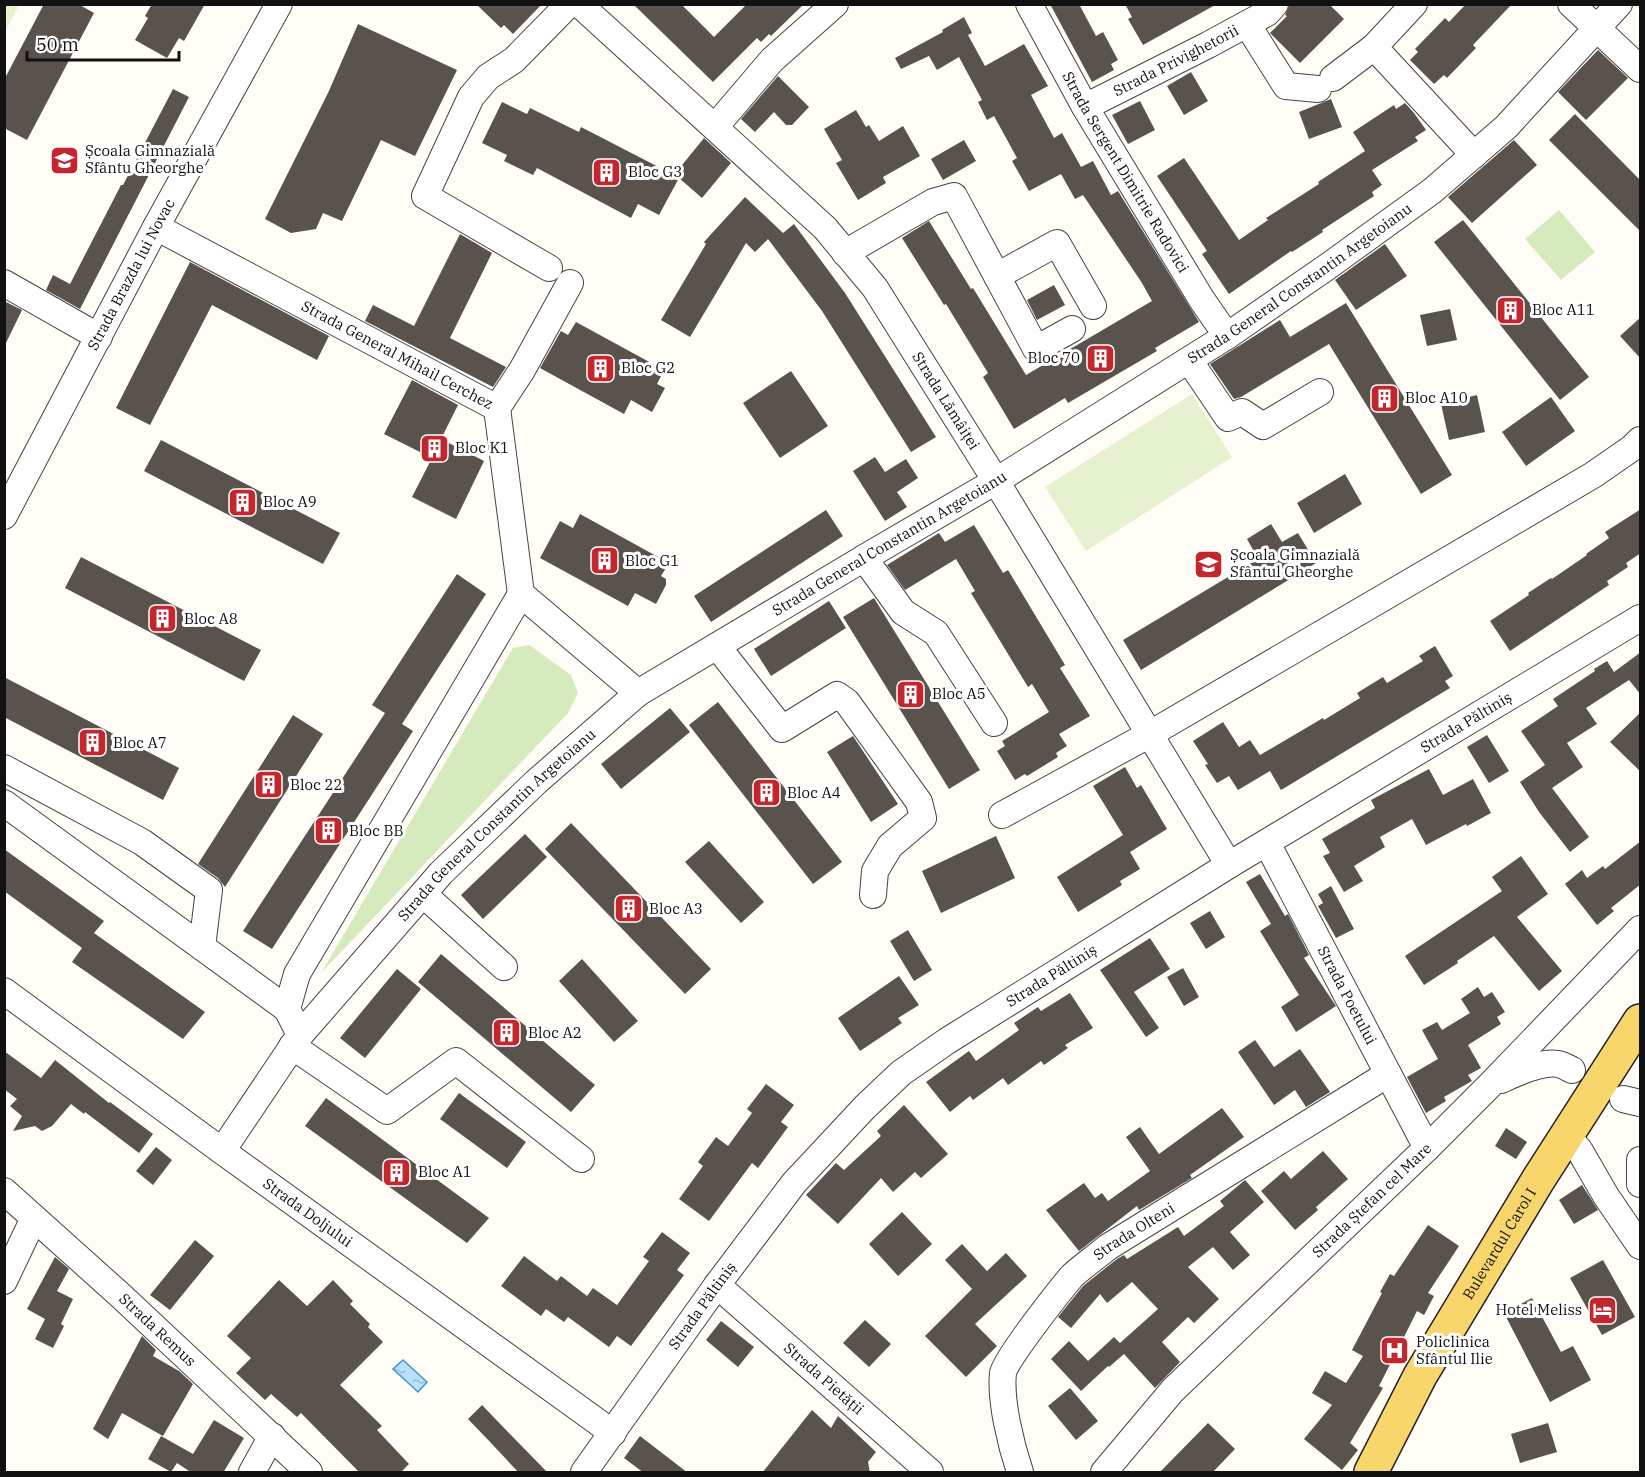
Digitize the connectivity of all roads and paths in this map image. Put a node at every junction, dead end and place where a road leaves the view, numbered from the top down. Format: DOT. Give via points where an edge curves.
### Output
graph roads {
  1 [pos="279,4"];
  2 [pos="568,4"];
  3 [pos="579,4"];
  4 [pos="1029,4"];
  5 [pos="1414,4"];
  6 [pos="1571,4"];
  7 [pos="1619,4"];
  8 [pos="828,7"];
  9 [pos="1263,11"];
  10 [pos="1598,28"];
  11 [pos="1374,47"];
  12 [pos="1641,69"];
  13 [pos="1084,107"];
  14 [pos="715,127"];
  15 [pos="1474,155"];
  16 [pos="156,227"];
  17 [pos="845,253"];
  18 [pos="549,268"];
  19 [pos="997,276"];
  20 [pos="4,283"];
  21 [pos="570,283"];
  22 [pos="1093,306"];
  23 [pos="1072,328"];
  24 [pos="1227,336"];
  25 [pos="99,337"];
  26 [pos="1190,360"];
  27 [pos="1320,392"];
  28 [pos="497,408"];
  29 [pos="1641,440"];
  30 [pos="996,482"];
  31 [pos="4,516"];
  32 [pos="864,558"];
  33 [pos="521,594"];
  34 [pos="1641,618"];
  35 [pos="717,646"];
  36 [pos="638,693"];
  37 [pos="994,723"];
  38 [pos="1150,734"];
  39 [pos="4,768"];
  40 [pos="4,803"];
  41 [pos="1002,815"];
  42 [pos="1267,843"];
  43 [pos="1229,865"];
  44 [pos="423,894"];
  45 [pos="873,895"];
  46 [pos="1641,929"];
  47 [pos="202,947"];
  48 [pos="504,967"];
  49 [pos="4,991"];
  50 [pos="287,1009"];
  51 [pos="1641,1021"];
  52 [pos="296,1041"];
  53 [pos="1572,1070"];
  54 [pos="1388,1074"];
  55 [pos="1492,1083"];
  56 [pos="1567,1136"];
  57 [pos="1427,1148"];
  58 [pos="222,1151"];
  59 [pos="581,1159"];
  60 [pos="1641,1160"];
  61 [pos="1641,1184"];
  62 [pos="4,1191"];
  63 [pos="34,1218"];
  64 [pos="1641,1246"];
  65 [pos="4,1281"];
  66 [pos="717,1284"];
  67 [pos="613,1433"];
  68 [pos="272,1436"];
  69 [pos="252,1473"];
  70 [pos="309,1473"];
  71 [pos="584,1473"];
  72 [pos="930,1473"];
  73 [pos="1020,1473"];
  74 [pos="1104,1473"];
  75 [pos="1371,1473"];
  1 -- 16 [label="street, Strada Brazda lui Novac"];
  2 -- 18 [label="street" via="514,60 488,76 471,97 425,196"];
  3 -- 14 [label="street, Strada Lămâiței"];
  4 -- 13 [label="street, Strada Sergent Dimitrie Radovici"];
  5 -- 11 [label="street"];
  6 -- 10 [label="street"];
  7 -- 10 [label="street, Strada General Constantin Argetoianu"];
  8 -- 14 [label="street" via="772,60"];
  9 -- 11 [label="street" via="1286,86 1325,83"];
  9 -- 13 [label="street, Strada Privighetorii" via="1208,45"];
  10 -- 12 [label="street"];
  10 -- 15 [label="street, Strada General Constantin Argetoianu"];
  11 -- 15 [label="street"];
  13 -- 24 [label="street, Strada Sergent Dimitrie Radovici"];
  14 -- 17 [label="street, Strada Lămâiței" via="825,228"];
  15 -- 24 [label="street, Strada General Constantin Argetoianu" via="1432,191"];
  16 -- 25 [label="street, Strada Brazda lui Novac"];
  16 -- 28 [label="street, Strada General Mihail Cerchez"];
  17 -- 19 [label="street" via="933,202 954,196"];
  17 -- 30 [label="street, Strada Lămâiței" via="875,288"];
  19 -- 22 [label="street" via="1057,243"];
  19 -- 23 [label="street" via="1036,349"];
  20 -- 25 [label="street"];
  21 -- 28 [label="street"];
  24 -- 26 [label="street, Strada General Constantin Argetoianu"];
  25 -- 31 [label="street, Strada Brazda lui Novac"];
  26 -- 27 [label="street" via="1228,418 1242,412 1263,426"];
  26 -- 30 [label="street, Strada General Constantin Argetoianu"];
  28 -- 33 [label="street, Strada General Mihail Cerchez"];
  29 -- 38 [label="street" via="1593,475"];
  30 -- 32 [label="street, Strada General Constantin Argetoianu"];
  30 -- 38 [label="street, Strada Lămâiței"];
  32 -- 35 [label="street, Strada General Constantin Argetoianu"];
  32 -- 37 [label="street" via="903,612 936,633"];
  33 -- 36 [label="street"];
  33 -- 50 [label="street" via="297,974"];
  34 -- 42 [label="street, Strada Păltiniș"];
  35 -- 36 [label="street, Strada General Constantin Argetoianu"];
  35 -- 45 [label="street" via="782,729 837,694 847,702 919,802 923,818 890,846 875,871"];
  36 -- 44 [label="street, Strada General Constantin Argetoianu" via="536,782"];
  38 -- 41 [label="street"];
  38 -- 43 [label="street, Strada Lămâiței"];
  39 -- 47 [label="street" via="142,842 209,890"];
  40 -- 47 [label="street"];
  42 -- 43 [label="street, Strada Păltiniș"];
  42 -- 54 [label="street, Strada Poetului"];
  43 -- 66 [label="street, Strada Păltiniș" via="902,1073 794,1183"];
  44 -- 48 [label="street"];
  44 -- 52 [label="street, Strada General Constantin Argetoianu"];
  46 -- 55 [label="street, Strada Ștefan cel Mare"];
  47 -- 50 [label="street"];
  49 -- 58 [label="street, Strada Doljului"];
  50 -- 52 [label="street"];
  51 -- 56 [label="main road, Bulevardul Carol I"];
  52 -- 58 [label="street, Strada General Constantin Argetoianu"];
  52 -- 59 [label="street" via="387,1111 456,1061"];
  53 -- 55 [label="street" via="1549,1064"];
  54 -- 57 [label="street, Strada Poetului"];
  54 -- 73 [label="street, Strada Olteni" via="1108,1247 1073,1276 1003,1370 1003,1394"];
  55 -- 57 [label="street, Strada Ștefan cel Mare"];
  56 -- 64 [label="street"];
  56 -- 75 [label="main road, Bulevardul Carol I" via="1419,1376"];
  57 -- 74 [label="street, Strada Ștefan cel Mare" via="1173,1390"];
  58 -- 67 [label="street, Strada Doljului"];
  60 -- 61 [label="street"];
  62 -- 63 [label="street, Strada Remus"];
  63 -- 65 [label="street"];
  63 -- 68 [label="street, Strada Remus"];
  66 -- 67 [label="street, Strada Păltiniș"];
  66 -- 72 [label="street, Strada Pietății"];
  67 -- 71 [label="street, Strada Păltiniș"];
  68 -- 69 [label="street"];
  68 -- 70 [label="street, Strada Remus"];
}
